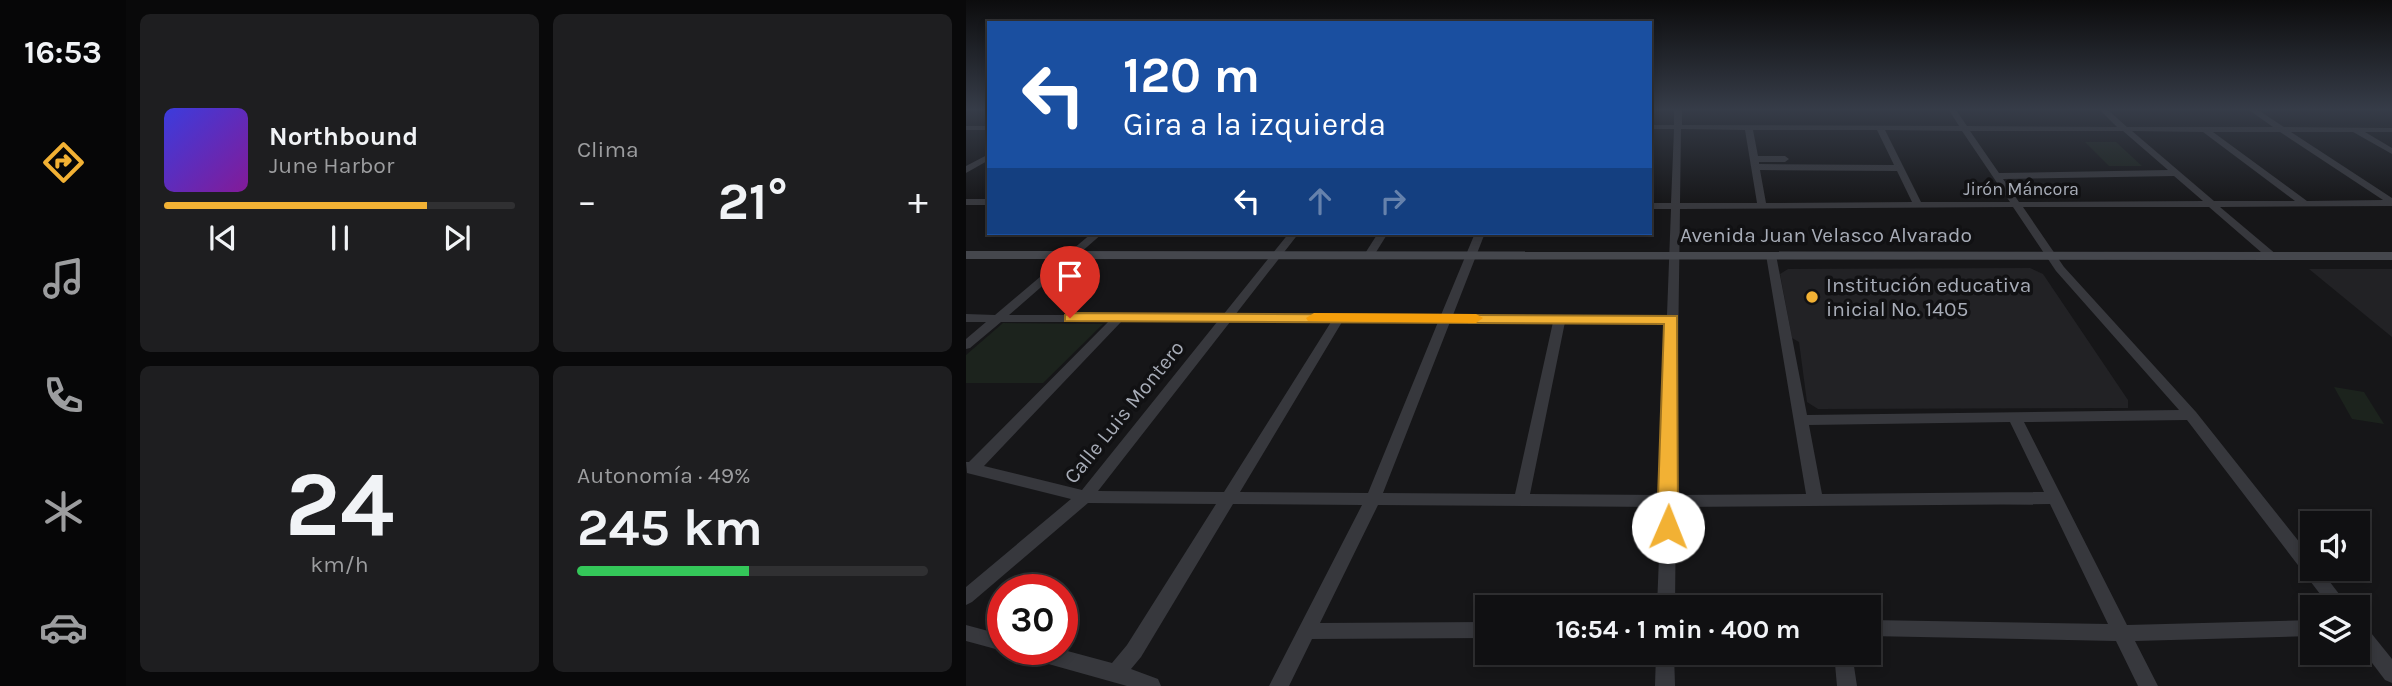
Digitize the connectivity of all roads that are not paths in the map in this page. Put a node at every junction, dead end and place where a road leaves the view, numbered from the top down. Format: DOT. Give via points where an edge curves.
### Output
graph roads {
  1 [pos="1675,142"];
  2 [pos="1751,142"];
  3 [pos="1887,142"];
  4 [pos="1973,142"];
  5 [pos="2139,142"];
  6 [pos="2222,142"];
  7 [pos="2301,142"];
  8 [pos="2376,142"];
  9 [pos="2392,151"];
  10 [pos="987,159"];
  11 [pos="1755,163"];
  12 [pos="1898,164"];
  13 [pos="966,170"];
  14 [pos="2175,173"];
  15 [pos="1997,176"];
  16 [pos="966,202"];
  17 [pos="987,202"];
  18 [pos="2392,203"];
  19 [pos="1762,205"];
  20 [pos="1918,205"];
  21 [pos="2018,205"];
  22 [pos="2306,205"];
  23 [pos="1652,206"];
  24 [pos="1674,206"];
  25 [pos="2214,206"];
  26 [pos="1096,235"];
  27 [pos="1292,235"];
  28 [pos="1382,235"];
  29 [pos="1479,235"];
  30 [pos="966,255"];
  31 [pos="1073,255"];
  32 [pos="1277,255"];
  33 [pos="1369,255"];
  34 [pos="1471,255"];
  35 [pos="1673,255"];
  36 [pos="1771,255"];
  37 [pos="2392,256"];
  38 [pos="2273,257"];
  39 [pos="2052,258"];
  40 [pos="999,317"];
  41 [pos="966,318"];
  42 [pos="1118,318"];
  43 [pos="1227,318"];
  44 [pos="1339,318"];
  45 [pos="1446,318"];
  46 [pos="1560,318"];
  47 [pos="1672,319"];
  48 [pos="966,345"];
  49 [pos="2190,415"];
  50 [pos="2014,416"];
  51 [pos="1801,420"];
  52 [pos="969,468"];
  53 [pos="1085,498"];
  54 [pos="1231,498"];
  55 [pos="2054,498"];
  56 [pos="1373,499"];
  57 [pos="1815,499"];
  58 [pos="1521,500"];
  59 [pos="1668,501"];
  60 [pos="1666,595"];
  61 [pos="2331,595"];
  62 [pos="966,597"];
  63 [pos="1881,628"];
  64 [pos="2300,628"];
  65 [pos="1475,630"];
  66 [pos="1309,631"];
  67 [pos="966,633"];
  68 [pos="2123,633"];
  69 [pos="987,639"];
  70 [pos="2370,646"];
  71 [pos="1078,663"];
  72 [pos="1665,665"];
  73 [pos="1844,665"];
  74 [pos="1116,673"];
  75 [pos="2392,674"];
  76 [pos="1151,686"];
  77 [pos="1279,686"];
  78 [pos="1665,686"];
  79 [pos="1847,686"];
  80 [pos="2147,686"];
  1 -- 24 [label="street"];
  2 -- 11 [label="street"];
  3 -- 12 [label="street"];
  4 -- 15 [label="street"];
  5 -- 14 [label="street"];
  6 -- 22 [label="street"];
  7 -- 18 [label="street"];
  8 -- 9 [label="street"];
  10 -- 13 [label="street"];
  11 -- 12 [label="street"];
  11 -- 19 [label="street"];
  12 -- 20 [label="street"];
  14 -- 15 [label="street"];
  14 -- 25 [label="street"];
  15 -- 21 [label="street"];
  16 -- 17 [label="street"];
  18 -- 22 [label="street, Jirón Máncora"];
  19 -- 20 [label="street, Jirón Máncora"];
  19 -- 24 [label="street, Jirón Máncora"];
  20 -- 21 [label="street, Jirón Máncora"];
  21 -- 25 [label="street, Jirón Máncora"];
  21 -- 39 [label="street"];
  22 -- 25 [label="street, Jirón Máncora"];
  23 -- 24 [label="street, Jirón Máncora"];
  24 -- 35 [label="street"];
  25 -- 38 [label="street"];
  26 -- 31 [label="street"];
  27 -- 32 [label="street, Calle Luis Montero"];
  28 -- 33 [label="street"];
  29 -- 34 [label="street"];
  30 -- 31 [label="street, Avenida Juan Velasco Alvarado"];
  31 -- 32 [label="street, Avenida Juan Velasco Alvarado"];
  31 -- 40 [label="street"];
  32 -- 33 [label="street, Avenida Juan Velasco Alvarado"];
  32 -- 43 [label="street, Calle Luis Montero"];
  33 -- 34 [label="street, Avenida Juan Velasco Alvarado"];
  34 -- 35 [label="street, Avenida Juan Velasco Alvarado"];
  34 -- 45 [label="street"];
  35 -- 36 [label="street, Avenida Juan Velasco Alvarado"];
  35 -- 47 [label="street"];
  36 -- 39 [label="street, Avenida Juan Velasco Alvarado"];
  36 -- 51 [label="street"];
  37 -- 38 [label="street, Avenida Juan Velasco Alvarado"];
  38 -- 39 [label="street, Avenida Juan Velasco Alvarado"];
  39 -- 49 [label="street"];
  40 -- 41 [label="street"];
  40 -- 42 [label="street"];
  40 -- 48 [label="street"];
  42 -- 43 [label="street"];
  42 -- 52 [label="street"];
  43 -- 44 [label="street"];
  43 -- 53 [label="street, Calle Luis Montero"];
  44 -- 45 [label="street"];
  44 -- 54 [label="street"];
  45 -- 46 [label="street"];
  45 -- 56 [label="street"];
  46 -- 47 [label="street"];
  46 -- 58 [label="street"];
  47 -- 59 [label="street"];
  49 -- 50 [label="street"];
  49 -- 61 [label="street"];
  50 -- 51 [label="street"];
  50 -- 55 [label="street"];
  51 -- 57 [label="street"];
  52 -- 53 [label="street"];
  53 -- 54 [label="street"];
  53 -- 62 [label="street, Calle Luis Montero"];
  54 -- 56 [label="street"];
  54 -- 74 [label="street"];
  55 -- 57 [label="street"];
  55 -- 68 [label="street"];
  56 -- 58 [label="street"];
  56 -- 66 [label="street"];
  57 -- 59 [label="street"];
  58 -- 59 [label="street"];
  59 -- 60 [label="street"];
  63 -- 68 [label="street"];
  64 -- 68 [label="street"];
  65 -- 66 [label="street"];
  66 -- 77 [label="street"];
  67 -- 69 [label="street"];
  68 -- 80 [label="street"];
  70 -- 75 [label="street"];
  71 -- 74 [label="street"];
  72 -- 78 [label="street"];
  73 -- 79 [label="street"];
  74 -- 76 [label="street"];
}
